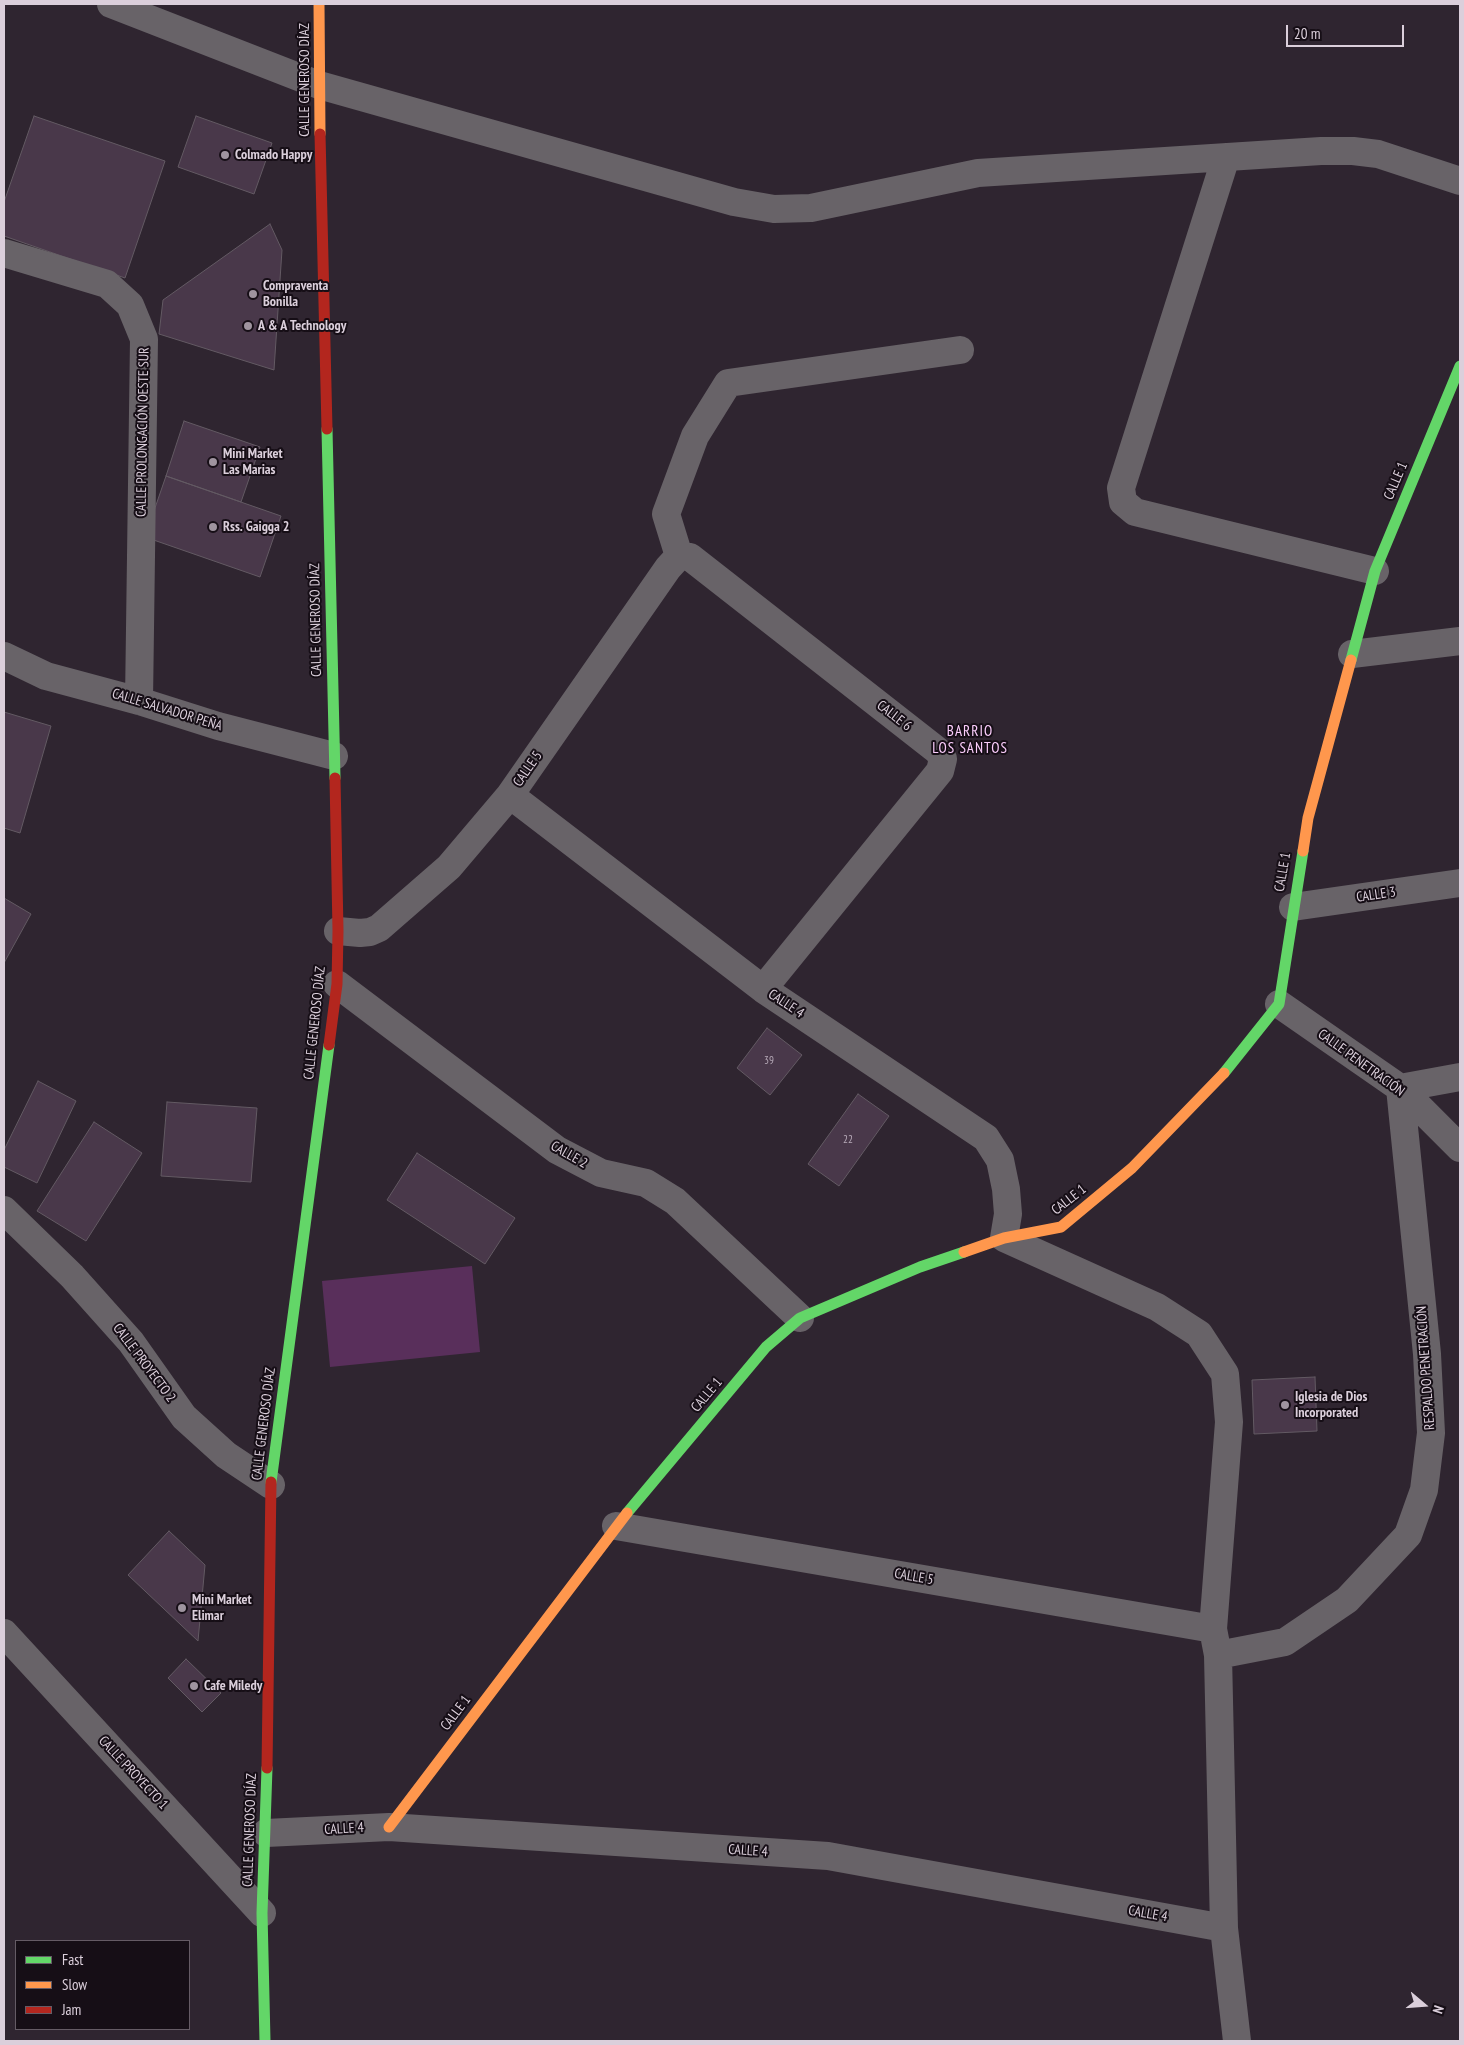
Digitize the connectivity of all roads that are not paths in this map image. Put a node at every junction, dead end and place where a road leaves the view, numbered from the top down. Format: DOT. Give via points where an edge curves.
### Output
graph roads {
  1 [pos="110,4"];
  2 [pos="319,4"];
  3 [pos="319,85"];
  4 [pos="1226,157"];
  5 [pos="1460,181"];
  6 [pos="4,253"];
  7 [pos="960,350"];
  8 [pos="1460,366"];
  9 [pos="679,556"];
  10 [pos="1375,571"];
  11 [pos="1460,641"];
  12 [pos="1352,654"];
  13 [pos="4,656"];
  14 [pos="139,701"];
  15 [pos="334,756"];
  16 [pos="510,795"];
  17 [pos="1460,883"];
  18 [pos="1293,907"];
  19 [pos="338,931"];
  20 [pos="337,984"];
  21 [pos="763,989"];
  22 [pos="1279,1004"];
  23 [pos="1460,1077"];
  24 [pos="1400,1088"];
  25 [pos="1460,1148"];
  26 [pos="4,1210"];
  27 [pos="1004,1238"];
  28 [pos="800,1318"];
  29 [pos="271,1485"];
  30 [pos="616,1526"];
  31 [pos="1213,1629"];
  32 [pos="4,1633"];
  33 [pos="1218,1655"];
  34 [pos="390,1827"];
  35 [pos="266,1833"];
  36 [pos="262,1913"];
  37 [pos="1224,1928"];
  38 [pos="265,2041"];
  39 [pos="1236,2041"];
  1 -- 3 [label="street"];
  2 -- 3 [label="street, CALLE GENEROSO DÍAZ"];
  3 -- 4 [label="street" via="734,202 774,209 811,208 978,173"];
  3 -- 15 [label="street, CALLE GENEROSO DÍAZ"];
  4 -- 5 [label="street" via="1353,151 1378,154"];
  4 -- 10 [label="street" via="1121,488 1123,502 1135,512"];
  6 -- 14 [label="street, CALLE PROLONGACIÓN OESTE SUR" via="107,284 130,305 144,339"];
  7 -- 9 [label="street" via="728,383 695,436 666,514"];
  8 -- 10 [label="street, CALLE 1"];
  9 -- 16 [label="street, CALLE 5"];
  9 -- 21 [label="street, CALLE 6" via="690,557 938,751 943,759 940,771"];
  10 -- 12 [label="street, CALLE 1"];
  11 -- 12 [label="street"];
  12 -- 18 [label="street, CALLE 1" via="1308,818"];
  13 -- 14 [label="street, CALLE SALVADOR PEÑA" via="46,676"];
  14 -- 15 [label="street, CALLE SALVADOR PEÑA" via="218,726"];
  15 -- 19 [label="street, CALLE GENEROSO DÍAZ"];
  16 -- 19 [label="street, CALLE 5" via="449,867 379,928 360,933"];
  16 -- 21 [label="street, CALLE 4"];
  17 -- 18 [label="street, CALLE 3"];
  18 -- 22 [label="street, CALLE 1"];
  19 -- 20 [label="street, CALLE GENEROSO DÍAZ"];
  20 -- 28 [label="street, CALLE 2" via="557,1150 601,1173 646,1183 675,1201"];
  20 -- 29 [label="street, CALLE GENEROSO DÍAZ"];
  21 -- 27 [label="street, CALLE 4" via="986,1138 1000,1160 1006,1189 1008,1214"];
  22 -- 24 [label="street, CALLE PENETRACIÓN"];
  22 -- 27 [label="street, CALLE 1" via="1216,1083 1132,1168 1060,1228"];
  23 -- 24 [label="street"];
  24 -- 25 [label="street, CALLE PENETRACIÓN"];
  24 -- 33 [label="street, RESPALDO PENETRACIÓN" via="1427,1354 1431,1433 1424,1490 1408,1535 1347,1600 1285,1642"];
  26 -- 29 [label="street, CALLE PROYECTO 2" via="72,1276 131,1342 184,1417 226,1455"];
  27 -- 28 [label="street, CALLE 1" via="920,1267"];
  27 -- 31 [label="street" via="1157,1307 1199,1334 1225,1374 1229,1422"];
  28 -- 30 [label="street, CALLE 1" via="766,1347"];
  29 -- 35 [label="street, CALLE GENEROSO DÍAZ"];
  30 -- 31 [label="street, CALLE 5"];
  30 -- 34 [label="street, CALLE 1"];
  31 -- 33 [label="street"];
  32 -- 36 [label="street, CALLE PROYECTO 1"];
  33 -- 37 [label="street"];
  34 -- 35 [label="street, CALLE 4"];
  34 -- 37 [label="street, CALLE 4" via="828,1856"];
  35 -- 36 [label="street, CALLE GENEROSO DÍAZ"];
  36 -- 38 [label="street, CALLE GENEROSO DÍAZ"];
  37 -- 39 [label="street"];
}
